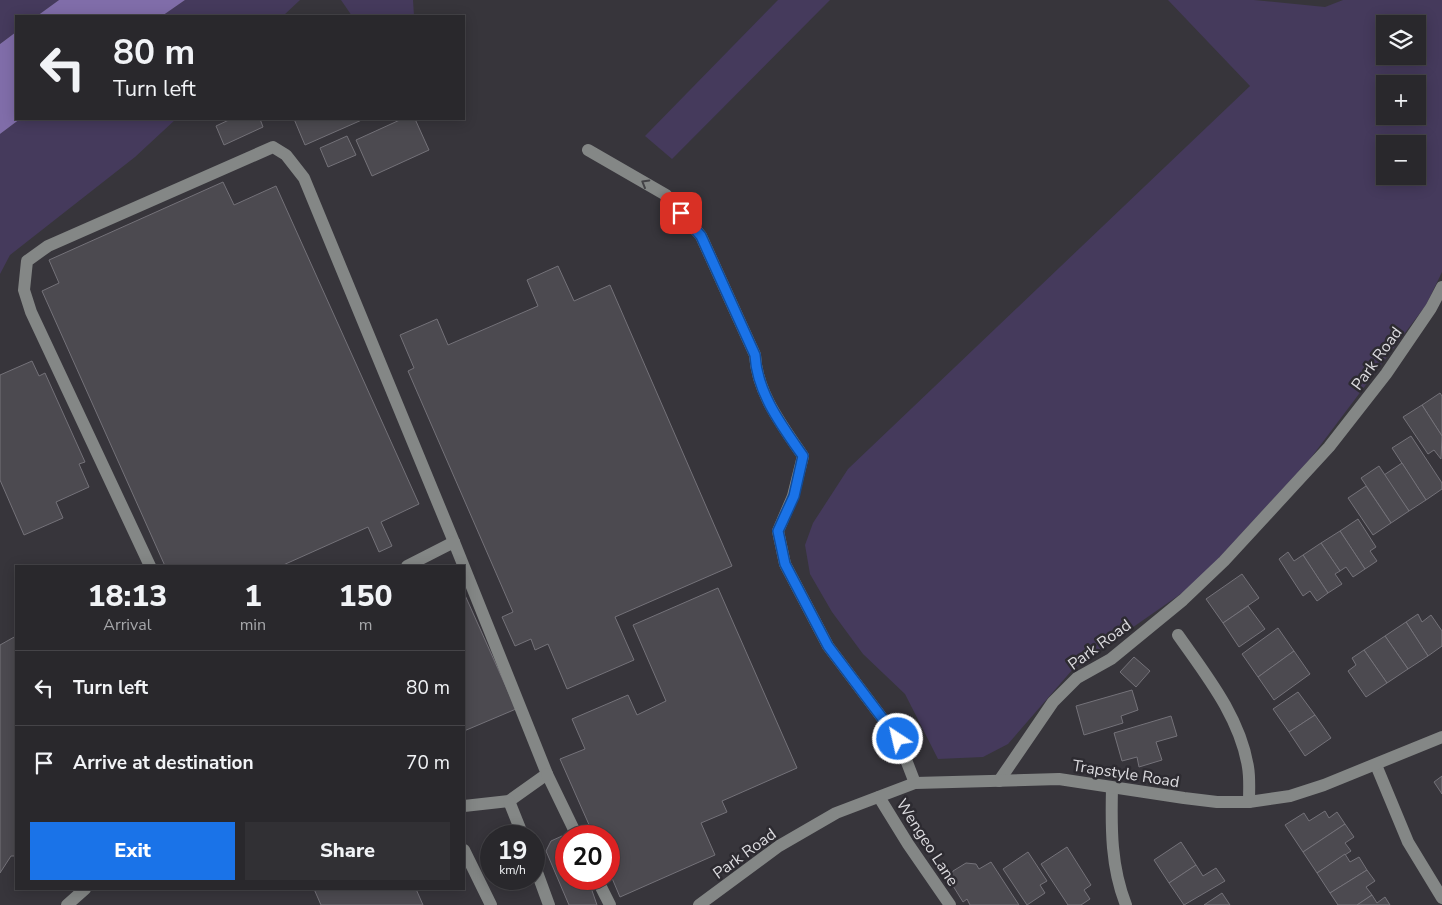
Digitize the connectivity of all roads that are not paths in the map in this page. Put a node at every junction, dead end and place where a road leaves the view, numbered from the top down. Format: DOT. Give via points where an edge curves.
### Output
graph roads {
  1 [pos="588,150"];
  2 [pos="1442,287"];
  3 [pos="454,542"];
  4 [pos="150,565"];
  5 [pos="409,565"];
  6 [pos="463,565"];
  7 [pos="465,569"];
  8 [pos="1178,635"];
  9 [pos="1442,737"];
  10 [pos="1376,764"];
  11 [pos="547,774"];
  12 [pos="999,781"];
  13 [pos="915,783"];
  14 [pos="1112,788"];
  15 [pos="878,797"];
  16 [pos="509,800"];
  17 [pos="1249,802"];
  18 [pos="465,806"];
  19 [pos="519,825"];
  20 [pos="572,825"];
  21 [pos="465,852"];
  22 [pos="84,890"];
  23 [pos="544,890"];
  24 [pos="602,890"];
  25 [pos="1442,898"];
  26 [pos="67,905"];
  27 [pos="491,905"];
  28 [pos="549,905"];
  29 [pos="610,905"];
  30 [pos="699,905"];
  31 [pos="950,905"];
  32 [pos="1126,905"];
  13 -- 1 [label="street, one-way" via="898,739 828,646 785,564 778,531 794,496 803,456 774,414 755,370 755,355 701,236 666,195"];
  2 -- 12 [label="street, Park Road" via="1386,374 1329,447 1183,600 1111,659 1077,678 1053,702"];
  3 -- 4 [label="street" via="304,178 286,155 272,147 48,246 27,261 24,290 31,312"];
  3 -- 5 [label="street"];
  3 -- 6 [label="street"];
  7 -- 11 [label="street"];
  8 -- 17 [label="street" via="1212,683 1236,729 1248,767"];
  9 -- 10 [label="street, Trapstyle Road"];
  10 -- 17 [label="street, Trapstyle Road" via="1298,793"];
  10 -- 25 [label="street" via="1408,842"];
  11 -- 16 [label="street"];
  11 -- 20 [label="street"];
  12 -- 13 [label="street, Park Road"];
  12 -- 14 [label="street, Trapstyle Road" via="1059,779"];
  13 -- 15 [label="street, Park Road"];
  14 -- 17 [label="street, Trapstyle Road" via="1218,802"];
  14 -- 32 [label="street" via="1112,848"];
  15 -- 30 [label="street, Park Road" via="836,813 780,846"];
  15 -- 31 [label="street, Wengeo Lane"];
  16 -- 18 [label="street"];
  16 -- 19 [label="street"];
  21 -- 27 [label="street"];
  22 -- 26 [label="street"];
  23 -- 28 [label="street"];
  24 -- 29 [label="street"];
}
